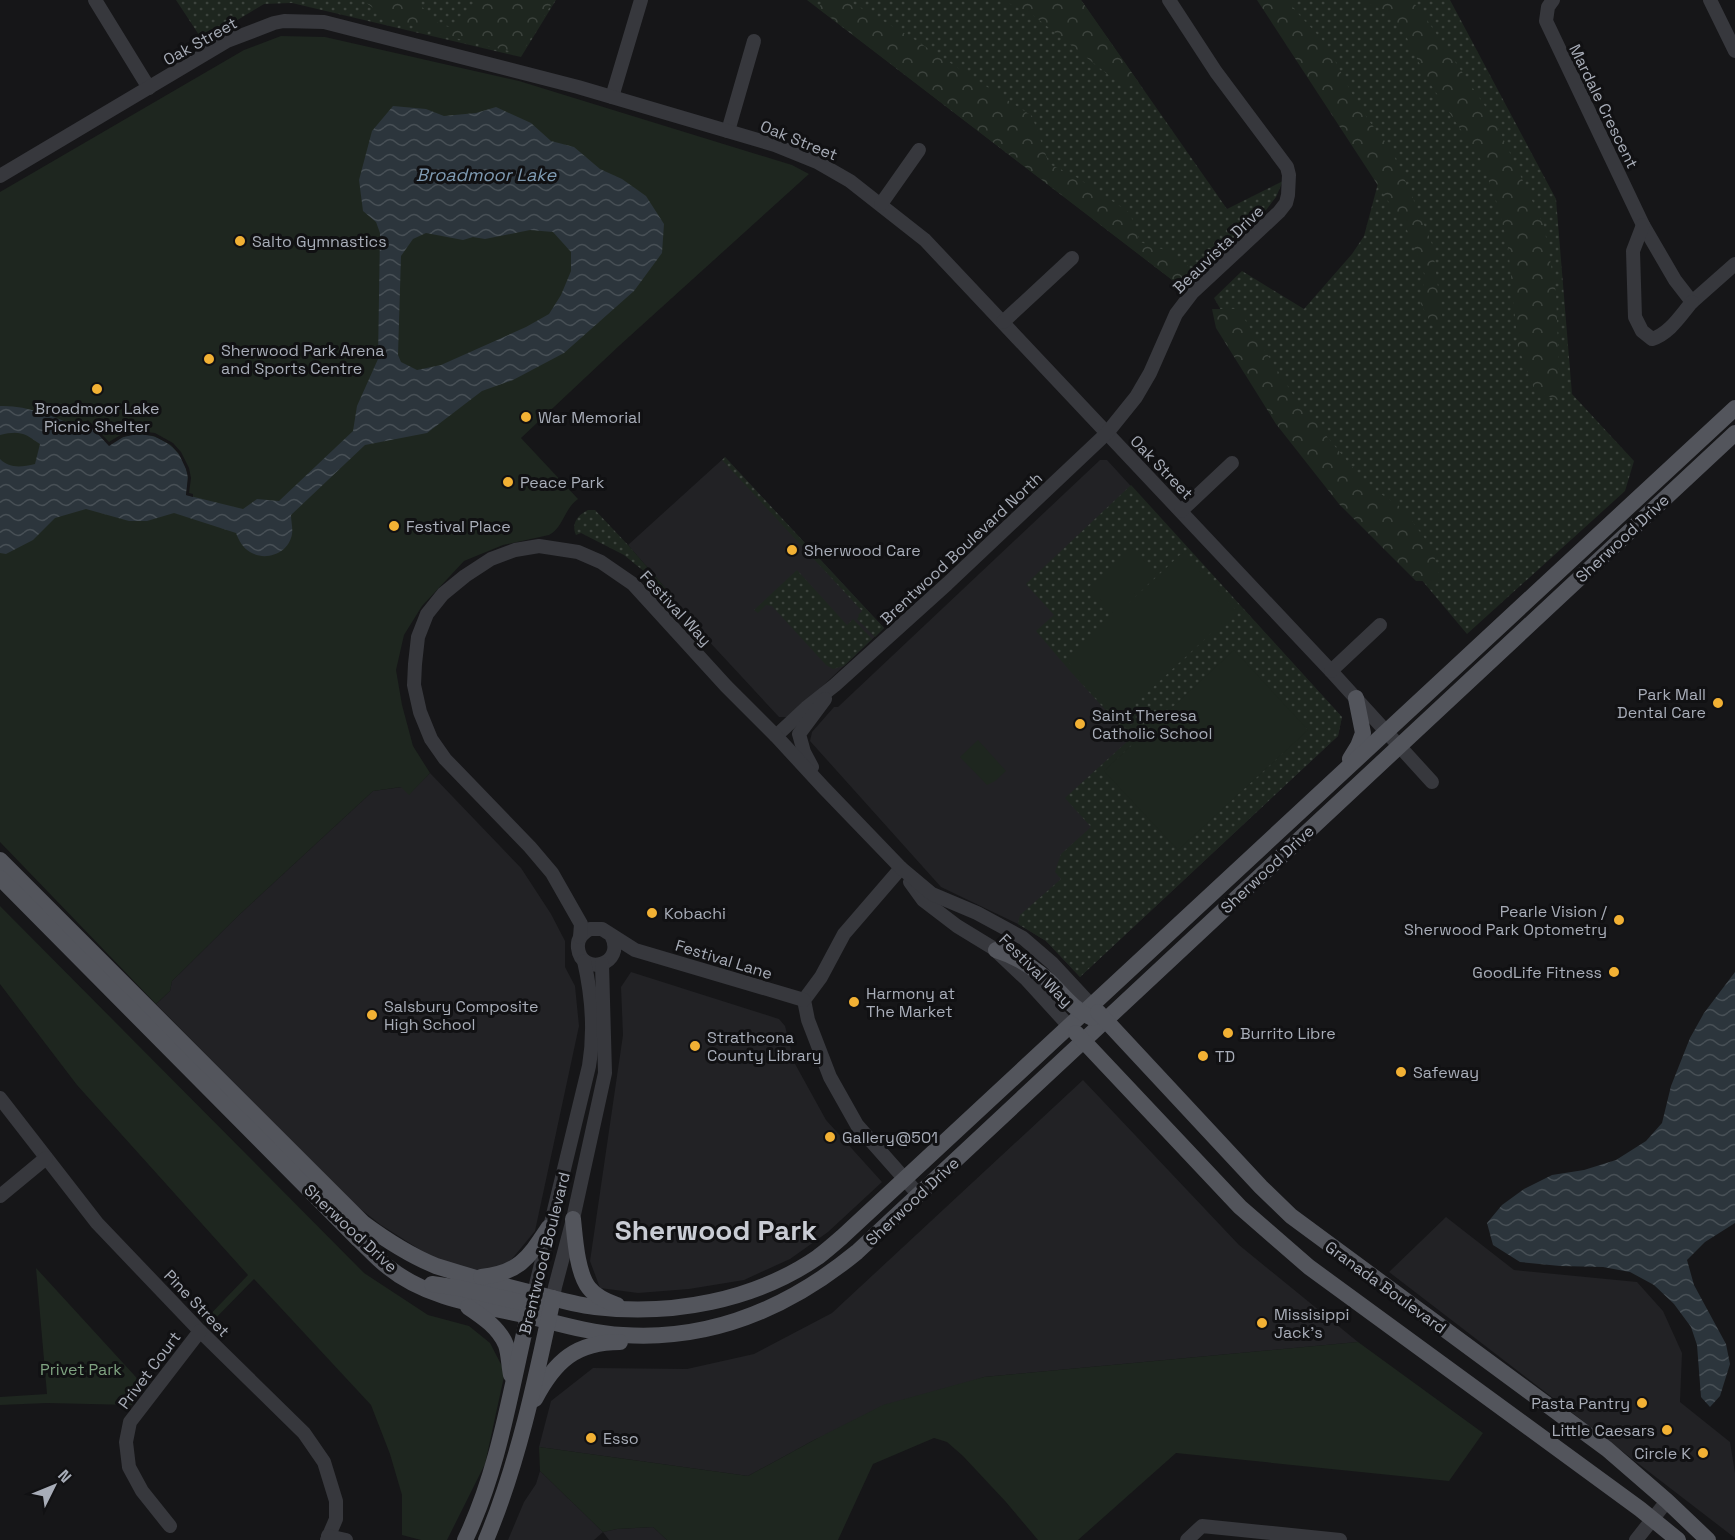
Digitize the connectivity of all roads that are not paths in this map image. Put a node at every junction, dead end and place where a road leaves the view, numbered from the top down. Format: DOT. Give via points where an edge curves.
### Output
graph roads {
  1 [pos="95,0"];
  2 [pos="640,0"];
  3 [pos="1169,0"];
  4 [pos="1553,0"];
  5 [pos="1710,0"];
  6 [pos="754,41"];
  7 [pos="1735,51"];
  8 [pos="149,88"];
  9 [pos="612,97"];
  10 [pos="729,131"];
  11 [pos="919,150"];
  12 [pos="0,176"];
  13 [pos="881,204"];
  14 [pos="1643,225"];
  15 [pos="1072,258"];
  16 [pos="1735,264"];
  17 [pos="1692,302"];
  18 [pos="1003,322"];
  19 [pos="1735,408"];
  20 [pos="1107,433"];
  21 [pos="1735,433"];
  22 [pos="1232,464"];
  23 [pos="1181,511"];
  24 [pos="1380,625"];
  25 [pos="1331,671"];
  26 [pos="835,685"];
  27 [pos="1356,698"];
  28 [pos="1386,731"];
  29 [pos="776,736"];
  30 [pos="1399,746"];
  31 [pos="1346,770"];
  32 [pos="1432,782"];
  33 [pos="823,787"];
  34 [pos="0,860"];
  35 [pos="901,868"];
  36 [pos="0,878"];
  37 [pos="612,935"];
  38 [pos="580,937"];
  39 [pos="635,950"];
  40 [pos="996,950"];
  41 [pos="584,961"];
  42 [pos="607,961"];
  43 [pos="804,1000"];
  44 [pos="1087,1009"];
  45 [pos="1105,1020"];
  46 [pos="1069,1026"];
  47 [pos="1083,1041"];
  48 [pos="0,1098"];
  49 [pos="46,1158"];
  50 [pos="905,1180"];
  51 [pos="918,1194"];
  52 [pos="0,1196"];
  53 [pos="573,1219"];
  54 [pos="549,1227"];
  55 [pos="473,1278"];
  56 [pos="407,1280"];
  57 [pos="553,1298"];
  58 [pos="457,1300"];
  59 [pos="531,1305"];
  60 [pos="629,1310"];
  61 [pos="548,1322"];
  62 [pos="200,1331"];
  63 [pos="651,1336"];
  64 [pos="512,1387"];
  65 [pos="524,1421"];
  66 [pos="1667,1501"];
  67 [pos="1652,1518"];
  68 [pos="170,1526"];
  69 [pos="327,1538"];
  70 [pos="1322,1539"];
  71 [pos="346,1540"];
  72 [pos="465,1540"];
  73 [pos="486,1540"];
  74 [pos="1187,1540"];
  75 [pos="1340,1540"];
  76 [pos="1636,1540"];
  77 [pos="1678,1540"];
  78 [pos="1708,1540"];
  1 -- 8 [label="street"];
  2 -- 9 [label="street"];
  3 -- 20 [label="street, Beauvista Drive" via="1216,72 1287,167 1288,195 1272,220 1182,304 1150,373"];
  4 -- 14 [label="street, Mardale Crescent" via="1546,21"];
  5 -- 7 [label="street"];
  6 -- 10 [label="street"];
  8 -- 9 [label="street, Oak Street" via="227,41 284,21 324,22"];
  8 -- 12 [label="street, Oak Street"];
  9 -- 10 [label="street, Oak Street"];
  10 -- 13 [label="street, Oak Street" via="817,162"];
  11 -- 13 [label="street"];
  13 -- 18 [label="street, Oak Street" via="925,240"];
  14 -- 17 [label="street, Mardale Crescent"];
  14 -- 17 [label="street" via="1633,251 1635,317 1642,331 1652,339 1668,331"];
  15 -- 18 [label="street"];
  16 -- 17 [label="street"];
  18 -- 20 [label="street, Oak Street"];
  19 -- 28 [label="main road, Sherwood Drive"];
  20 -- 23 [label="street, Oak Street"];
  20 -- 26 [label="street, Brentwood Boulevard North"];
  21 -- 30 [label="main road, Sherwood Drive"];
  22 -- 23 [label="street"];
  23 -- 25 [label="street, Oak Street"];
  24 -- 25 [label="street"];
  25 -- 27 [label="street, Oak Street"];
  26 -- 29 [label="street"];
  26 -- 33 [label="street" via="799,734 804,753"];
  27 -- 28 [label="street, Oak Street"];
  27 -- 31 [label="main road" via="1363,733"];
  28 -- 30 [label="street, Oak Street"];
  28 -- 31 [label="main road, Sherwood Drive"];
  29 -- 33 [label="street, Festival Way"];
  29 -- 38 [label="street, Festival Way" via="633,584 602,562 578,552 539,546 515,550 491,559 443,594 427,614 418,637 414,685 420,712 445,759 552,873 581,924"];
  30 -- 32 [label="street, Oak Street"];
  30 -- 45 [label="main road, Sherwood Drive"];
  31 -- 44 [label="main road, Sherwood Drive"];
  33 -- 35 [label="street, Festival Way"];
  34 -- 55 [label="main road, Sherwood Drive" via="363,1223 421,1260"];
  35 -- 40 [label="street, Festival Way" via="923,900"];
  35 -- 43 [label="street" via="844,934"];
  35 -- 44 [label="street, Festival Way" via="932,894 1023,938 1052,963"];
  36 -- 56 [label="main road, Sherwood Drive" via="358,1239"];
  37 -- 38 [label="street" via="596,928"];
  37 -- 39 [label="street, Festival Lane"];
  37 -- 42 [label="street" via="615,946"];
  38 -- 41 [label="street" via="578,950"];
  39 -- 42 [label="street"];
  39 -- 43 [label="street, Festival Lane"];
  40 -- 44 [label="main road, Granada Boulevard" via="1027,964"];
  40 -- 46 [label="street, Festival Way"];
  41 -- 42 [label="street" via="595,965"];
  41 -- 54 [label="street, Brentwood Boulevard" via="591,999 591,1056"];
  42 -- 53 [label="street, Brentwood Boulevard" via="605,1073"];
  43 -- 50 [label="street" via="830,1077 857,1125"];
  44 -- 45 [label="main road, Granada Boulevard"];
  44 -- 46 [label="main road, Sherwood Drive"];
  45 -- 47 [label="main road, Sherwood Drive"];
  45 -- 66 [label="main road, Granada Boulevard" via="1291,1216 1606,1449"];
  46 -- 47 [label="main road, Granada Boulevard"];
  46 -- 50 [label="main road, Sherwood Drive"];
  47 -- 51 [label="main road, Sherwood Drive"];
  47 -- 67 [label="main road, Granada Boulevard" via="1274,1238"];
  48 -- 49 [label="street, Pine Street"];
  49 -- 52 [label="street"];
  49 -- 62 [label="street, Pine Street" via="97,1223"];
  50 -- 51 [label="street"];
  50 -- 60 [label="main road, Sherwood Drive" via="819,1257 777,1280 739,1295 683,1307"];
  51 -- 63 [label="main road, Sherwood Drive" via="857,1252 792,1297 734,1321"];
  53 -- 57 [label="street, Brentwood Boulevard"];
  53 -- 60 [label="main road" via="581,1272 588,1287 599,1297"];
  54 -- 55 [label="main road" via="516,1268"];
  54 -- 59 [label="street, Brentwood Boulevard"];
  55 -- 59 [label="main road, Sherwood Drive"];
  56 -- 58 [label="main road, Sherwood Drive"];
  56 -- 59 [label="main road"];
  57 -- 59 [label="main road, Sherwood Drive"];
  57 -- 60 [label="main road, Sherwood Drive"];
  57 -- 61 [label="main road, Brentwood Boulevard"];
  58 -- 59 [label="main road, Sherwood Drive"];
  58 -- 64 [label="main road" via="487,1319 506,1345"];
  59 -- 61 [label="main road, Sherwood Drive"];
  59 -- 64 [label="main road, Brentwood Boulevard"];
  61 -- 63 [label="main road, Sherwood Drive" via="621,1335"];
  61 -- 65 [label="main road, Brentwood Boulevard"];
  62 -- 68 [label="street, Privet Court" via="130,1422 126,1442 129,1467 142,1491"];
  62 -- 69 [label="street, Pine Street" via="304,1433 324,1462 336,1501 336,1519"];
  63 -- 65 [label="main road" via="589,1345 564,1358 548,1375"];
  64 -- 72 [label="main road, Brentwood Boulevard" via="487,1486"];
  65 -- 73 [label="main road, Brentwood Boulevard"];
  66 -- 67 [label="street"];
  66 -- 78 [label="main road, Granada Boulevard"];
  67 -- 76 [label="street"];
  67 -- 77 [label="main road, Granada Boulevard"];
  69 -- 71 [label="street"];
  70 -- 74 [label="street" via="1202,1526"];
  70 -- 75 [label="street"];
}
